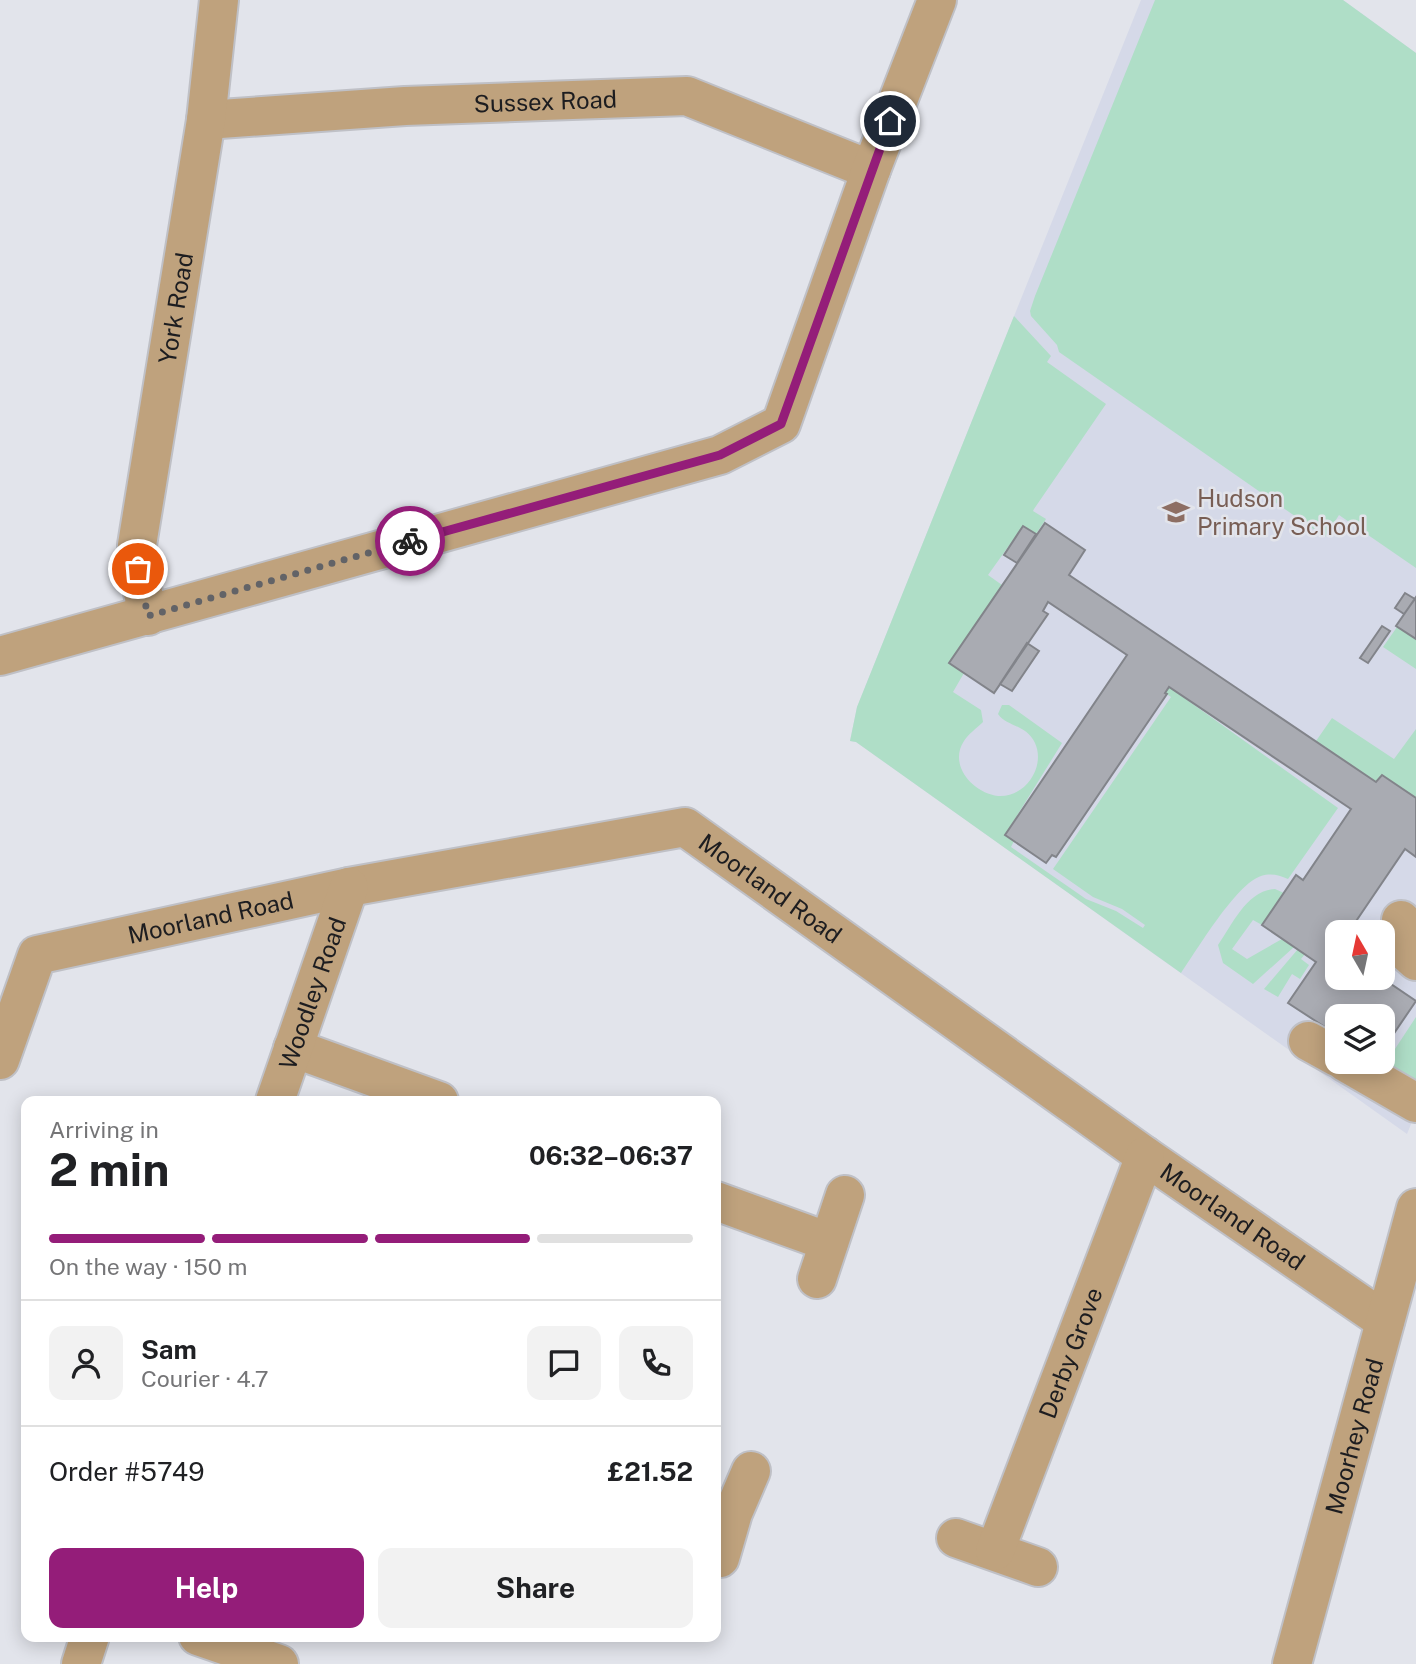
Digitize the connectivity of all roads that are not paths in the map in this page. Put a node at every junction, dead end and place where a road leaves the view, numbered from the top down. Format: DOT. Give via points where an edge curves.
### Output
graph roads {
  1 [pos="219,0"];
  2 [pos="937,0"];
  3 [pos="206,120"];
  4 [pos="871,170"];
  5 [pos="148,616"];
  6 [pos="0,656"];
  7 [pos="349,887"];
  8 [pos="1401,920"];
  9 [pos="1416,961"];
  10 [pos="293,1048"];
  11 [pos="0,1060"];
  12 [pos="1366,1074"];
  13 [pos="277,1096"];
  14 [pos="425,1096"];
  15 [pos="1416,1102"];
  16 [pos="1145,1156"];
  17 [pos="845,1195"];
  18 [pos="721,1203"];
  19 [pos="1416,1209"];
  20 [pos="830,1242"];
  21 [pos="817,1279"];
  22 [pos="1385,1321"];
  23 [pos="751,1471"];
  24 [pos="724,1510"];
  25 [pos="957,1538"];
  26 [pos="721,1546"];
  27 [pos="995,1551"];
  28 [pos="1038,1567"];
  29 [pos="88,1642"];
  30 [pos="215,1642"];
  31 [pos="81,1664"];
  32 [pos="279,1664"];
  33 [pos="1292,1664"];
  1 -- 3 [label="street, York Road"];
  2 -- 4 [label="street"];
  3 -- 4 [label="street, Sussex Road" via="405,106 687,96"];
  3 -- 5 [label="street, York Road" via="137,545"];
  4 -- 5 [label="street" via="781,424 720,455"];
  5 -- 6 [label="street"];
  7 -- 10 [label="street, Woodley Road"];
  7 -- 11 [label="street, Moorland Road" via="37,955"];
  7 -- 16 [label="street, Moorland Road" via="685,827"];
  8 -- 9 [label="street" via="1406,952"];
  10 -- 13 [label="street, Woodley Road"];
  10 -- 14 [label="street"];
  12 -- 15 [label="street"];
  16 -- 22 [label="street, Moorland Road"];
  16 -- 27 [label="street, Derby Grove"];
  17 -- 20 [label="street"];
  18 -- 20 [label="street"];
  19 -- 22 [label="street, Moorhey Road"];
  20 -- 21 [label="street"];
  22 -- 33 [label="street, Moorhey Road"];
  23 -- 24 [label="street"];
  24 -- 26 [label="street"];
  25 -- 27 [label="street"];
  27 -- 28 [label="street"];
  29 -- 31 [label="street"];
  30 -- 32 [label="street"];
}
